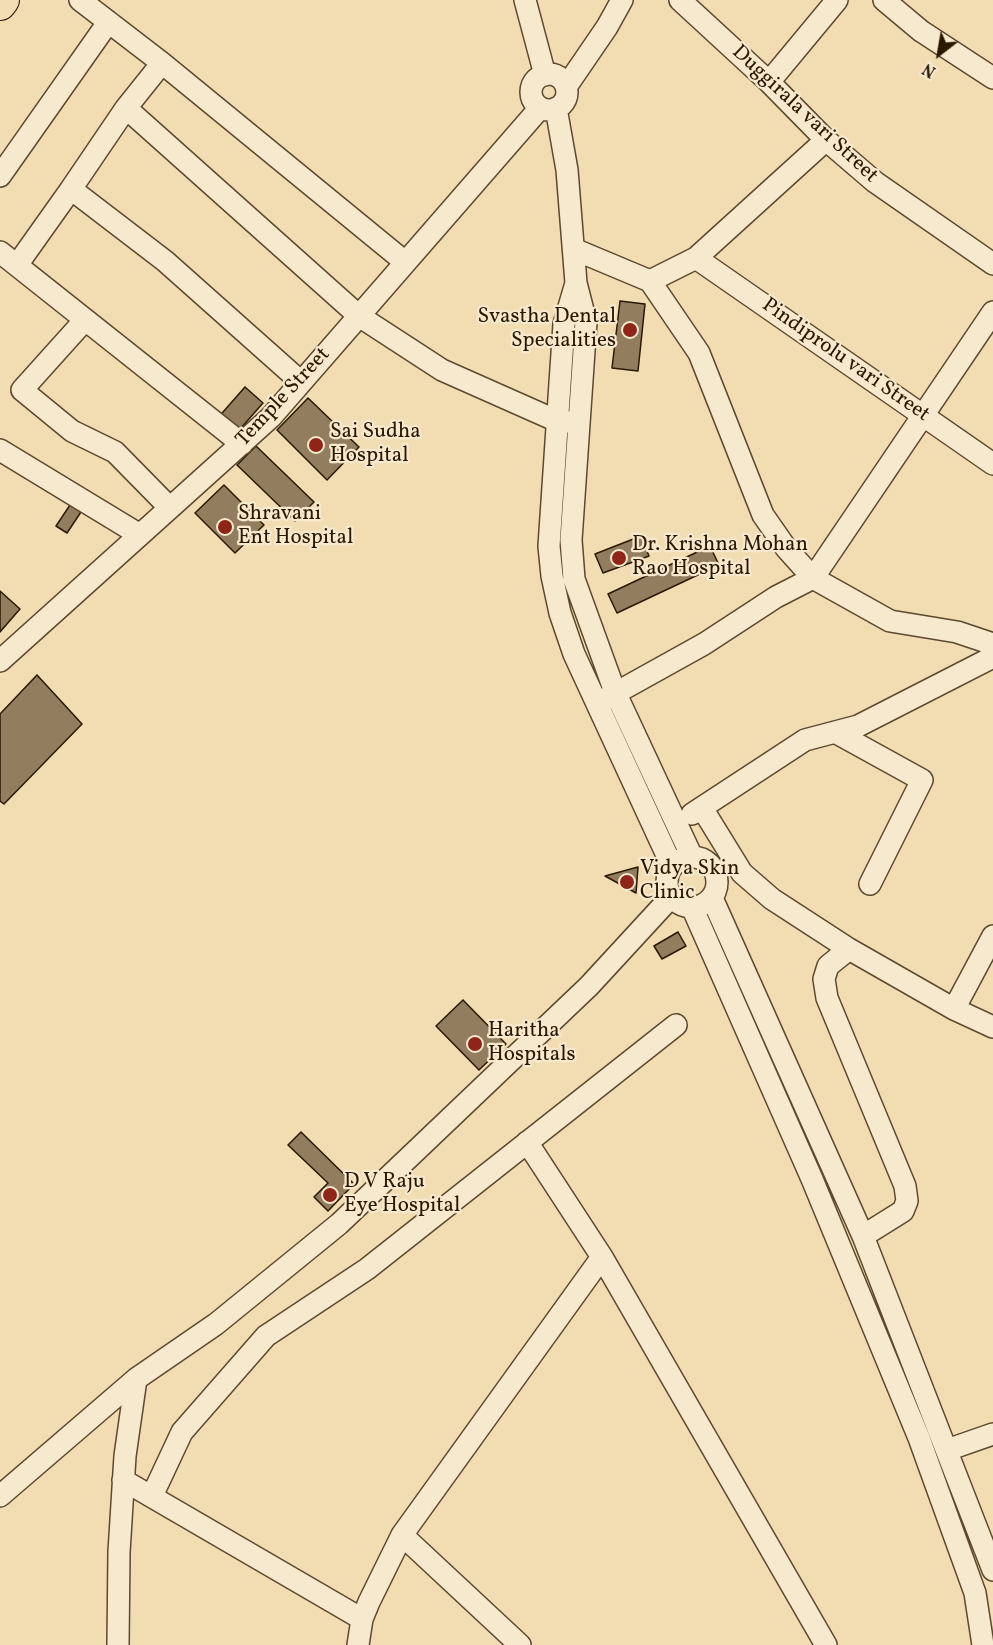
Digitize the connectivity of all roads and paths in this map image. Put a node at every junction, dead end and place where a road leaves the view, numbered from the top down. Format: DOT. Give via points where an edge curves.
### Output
graph roads {
  1 [pos="3,0"];
  2 [pos="80,0"];
  3 [pos="525,0"];
  4 [pos="622,0"];
  5 [pos="680,0"];
  6 [pos="837,0"];
  7 [pos="884,0"];
  8 [pos="0,4"];
  9 [pos="107,24"];
  10 [pos="162,63"];
  11 [pos="545,75"];
  12 [pos="993,78"];
  13 [pos="769,82"];
  14 [pos="566,87"];
  15 [pos="126,108"];
  16 [pos="548,108"];
  17 [pos="826,141"];
  18 [pos="0,176"];
  19 [pos="71,189"];
  20 [pos="576,250"];
  21 [pos="8,258"];
  22 [pos="696,258"];
  23 [pos="405,262"];
  24 [pos="993,264"];
  25 [pos="650,280"];
  26 [pos="576,282"];
  27 [pos="993,312"];
  28 [pos="359,316"];
  29 [pos="84,321"];
  30 [pos="301,382"];
  31 [pos="923,415"];
  32 [pos="557,421"];
  33 [pos="580,424"];
  34 [pos="242,444"];
  35 [pos="0,451"];
  36 [pos="993,464"];
  37 [pos="170,508"];
  38 [pos="140,535"];
  39 [pos="813,578"];
  40 [pos="993,644"];
  41 [pos="993,657"];
  42 [pos="0,661"];
  43 [pos="615,692"];
  44 [pos="597,704"];
  45 [pos="835,732"];
  46 [pos="702,808"];
  47 [pos="677,822"];
  48 [pos="692,857"];
  49 [pos="672,866"];
  50 [pos="870,884"];
  51 [pos="671,897"];
  52 [pos="712,897"];
  53 [pos="692,907"];
  54 [pos="993,936"];
  55 [pos="849,949"];
  56 [pos="954,1009"];
  57 [pos="676,1025"];
  58 [pos="993,1027"];
  59 [pos="527,1142"];
  60 [pos="863,1236"];
  61 [pos="602,1257"];
  62 [pos="136,1379"];
  63 [pos="940,1429"];
  64 [pos="993,1434"];
  65 [pos="919,1438"];
  66 [pos="947,1450"];
  67 [pos="123,1480"];
  68 [pos="0,1496"];
  69 [pos="152,1496"];
  70 [pos="402,1535"];
  71 [pos="989,1550"];
  72 [pos="993,1570"];
  73 [pos="363,1619"];
  74 [pos="118,1645"];
  75 [pos="358,1645"];
  76 [pos="520,1645"];
  77 [pos="826,1645"];
  78 [pos="983,1645"];
  1 -- 8 [label="highway"];
  2 -- 9 [label="street"];
  3 -- 11 [label="street"];
  4 -- 14 [label="street"];
  5 -- 13 [label="street, Duggirala vari Street"];
  6 -- 13 [label="street"];
  7 -- 12 [label="street" via="921,31"];
  9 -- 10 [label="street"];
  9 -- 18 [label="street"];
  10 -- 15 [label="street"];
  10 -- 23 [label="street"];
  11 -- 14 [label="street" via="557,76"];
  11 -- 16 [label="street" via="533,83 531,97"];
  13 -- 17 [label="street, Duggirala vari Street"];
  14 -- 16 [label="street" via="565,99"];
  15 -- 19 [label="street"];
  15 -- 28 [label="street"];
  16 -- 20 [label="street" via="567,170"];
  16 -- 23 [label="street, Temple Street"];
  17 -- 22 [label="street"];
  17 -- 24 [label="street, Duggirala vari Street" via="875,182"];
  19 -- 21 [label="street"];
  19 -- 30 [label="street" via="165,261"];
  20 -- 25 [label="street"];
  20 -- 26 [label="street"];
  21 -- 29 [label="street"];
  22 -- 25 [label="street"];
  22 -- 31 [label="street, Pindiprolu vari Street"];
  23 -- 28 [label="street, Temple Street"];
  25 -- 39 [label="street" via="699,353 763,514 786,549"];
  26 -- 32 [label="street" via="564,324"];
  26 -- 33 [label="street" via="586,322"];
  27 -- 31 [label="street"];
  28 -- 30 [label="street, Temple Street"];
  28 -- 32 [label="street" via="442,370"];
  29 -- 34 [label="street"];
  29 -- 37 [label="street" via="22,390 72,431 116,452"];
  30 -- 34 [label="street, Temple Street"];
  31 -- 36 [label="street, Pindiprolu vari Street"];
  31 -- 39 [label="street"];
  32 -- 33 [label="street"];
  32 -- 44 [label="street" via="549,546 552,576 560,612"];
  33 -- 43 [label="street" via="571,540 574,579"];
  34 -- 37 [label="street, Temple Street"];
  35 -- 38 [label="street"];
  37 -- 38 [label="street, Temple Street"];
  38 -- 42 [label="street, Temple Street"];
  39 -- 40 [label="street" via="890,621 957,632"];
  39 -- 43 [label="street"];
  41 -- 45 [label="street" via="858,726"];
  43 -- 44 [label="street"];
  43 -- 47 [label="street"];
  44 -- 49 [label="street"];
  45 -- 46 [label="street" via="805,741"];
  45 -- 50 [label="street" via="922,780"];
  46 -- 47 [label="street"];
  46 -- 55 [label="street" via="742,873 772,899"];
  47 -- 48 [label="street"];
  48 -- 49 [label="street"];
  48 -- 52 [label="street" via="712,866 716,876"];
  49 -- 51 [label="street" via="667,875"];
  51 -- 53 [label="street"];
  51 -- 62 [label="street" via="589,986 339,1224 216,1324"];
  52 -- 53 [label="street"];
  52 -- 60 [label="street"];
  53 -- 65 [label="street" via="812,1179"];
  54 -- 56 [label="street"];
  55 -- 56 [label="street"];
  55 -- 60 [label="street" via="828,966 824,979 827,998 908,1201 903,1211"];
  56 -- 58 [label="street"];
  57 -- 59 [label="street"];
  59 -- 61 [label="street"];
  59 -- 69 [label="street" via="367,1269 266,1336 182,1432"];
  60 -- 63 [label="street"];
  61 -- 70 [label="street"];
  61 -- 77 [label="street"];
  62 -- 67 [label="street"];
  62 -- 68 [label="street"];
  63 -- 65 [label="street"];
  63 -- 66 [label="street"];
  64 -- 66 [label="street"];
  65 -- 78 [label="street" via="975,1593"];
  66 -- 71 [label="street"];
  67 -- 69 [label="street"];
  67 -- 74 [label="street"];
  69 -- 73 [label="street"];
  70 -- 73 [label="street"];
  70 -- 76 [label="street"];
  71 -- 72 [label="street"];
  73 -- 75 [label="street"];
}
